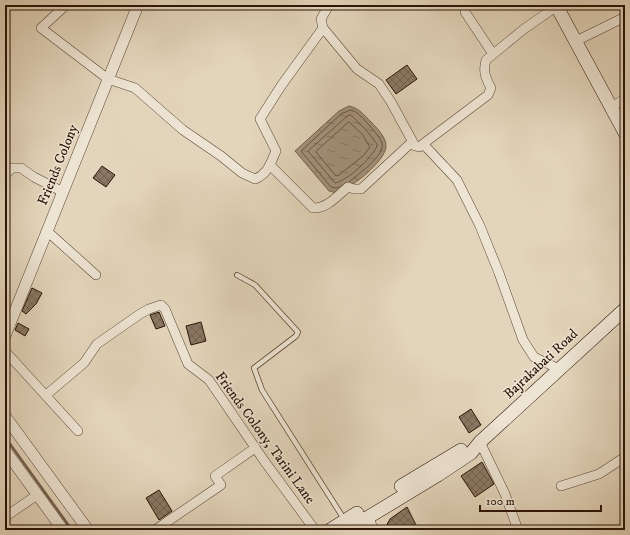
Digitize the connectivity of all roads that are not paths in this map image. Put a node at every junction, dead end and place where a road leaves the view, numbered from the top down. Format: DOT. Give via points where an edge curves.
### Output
graph roads {
  1 [pos="66,5"];
  2 [pos="138,5"];
  3 [pos="329,5"];
  4 [pos="556,6"];
  5 [pos="464,12"];
  6 [pos="625,17"];
  7 [pos="323,28"];
  8 [pos="576,41"];
  9 [pos="493,54"];
  10 [pos="108,79"];
  11 [pos="625,99"];
  12 [pos="611,107"];
  13 [pos="625,132"];
  14 [pos="416,145"];
  15 [pos="270,165"];
  16 [pos="5,175"];
  17 [pos="63,192"];
  18 [pos="47,231"];
  19 [pos="96,275"];
  20 [pos="237,275"];
  21 [pos="625,309"];
  22 [pos="5,336"];
  23 [pos="5,351"];
  24 [pos="559,369"];
  25 [pos="46,396"];
  26 [pos="5,416"];
  27 [pos="78,431"];
  28 [pos="480,442"];
  29 [pos="255,448"];
  30 [pos="5,450"];
  31 [pos="625,457"];
  32 [pos="561,486"];
  33 [pos="37,495"];
  34 [pos="5,517"];
  35 [pos="368,517"];
  36 [pos="346,525"];
  37 [pos="63,530"];
  38 [pos="88,530"];
  39 [pos="155,530"];
  40 [pos="315,530"];
  41 [pos="330,530"];
  42 [pos="374,530"];
  43 [pos="518,530"];
  1 -- 10 [label="street" via="42,28"];
  2 -- 10 [label="street, Friends Colony"];
  3 -- 7 [label="street" via="321,19"];
  4 -- 8 [label="main road"];
  4 -- 9 [label="street"];
  5 -- 9 [label="street"];
  6 -- 8 [label="street"];
  7 -- 14 [label="street" via="356,69 379,84"];
  7 -- 15 [label="street" via="260,119 276,150"];
  8 -- 12 [label="main road"];
  9 -- 14 [label="street" via="486,60 484,67 491,88 488,94"];
  10 -- 15 [label="street" via="135,88 183,130 242,173 256,179 263,176"];
  10 -- 17 [label="street, Friends Colony"];
  11 -- 12 [label="street"];
  12 -- 13 [label="main road"];
  14 -- 15 [label="street" via="361,189 348,187 323,207 318,208 313,208"];
  14 -- 24 [label="street" via="427,148 457,180 480,226 523,340 534,357"];
  16 -- 17 [label="street" via="12,168 21,168"];
  17 -- 18 [label="street, Friends Colony"];
  18 -- 19 [label="street"];
  18 -- 22 [label="street, Friends Colony"];
  20 -- 36 [label="lane" via="255,285 298,332 254,368 262,390"];
  21 -- 24 [label="main road, Bajrakabati Road"];
  23 -- 25 [label="street"];
  24 -- 28 [label="main road, Bajrakabati Road"];
  25 -- 27 [label="street"];
  25 -- 29 [label="street, Friends Colony, Tarini Lane" via="84,363 97,344 140,314 161,305 188,364 209,380"];
  26 -- 38 [label="street"];
  28 -- 35 [label="main road, Bajrakabati Road" via="472,453"];
  28 -- 36 [label="main road, Bajrakabati Road" via="467,446"];
  28 -- 43 [label="street" via="505,494"];
  29 -- 39 [label="street" via="215,476 221,485"];
  29 -- 40 [label="street, Friends Colony, Tarini Lane"];
  30 -- 33 [label="street"];
  31 -- 32 [label="street" via="600,474"];
  33 -- 34 [label="street"];
  33 -- 37 [label="street"];
  35 -- 36 [label="main road, Bajrakabati Road"];
  35 -- 42 [label="street"];
  36 -- 41 [label="main road, Bajrakabati Road"];
}
